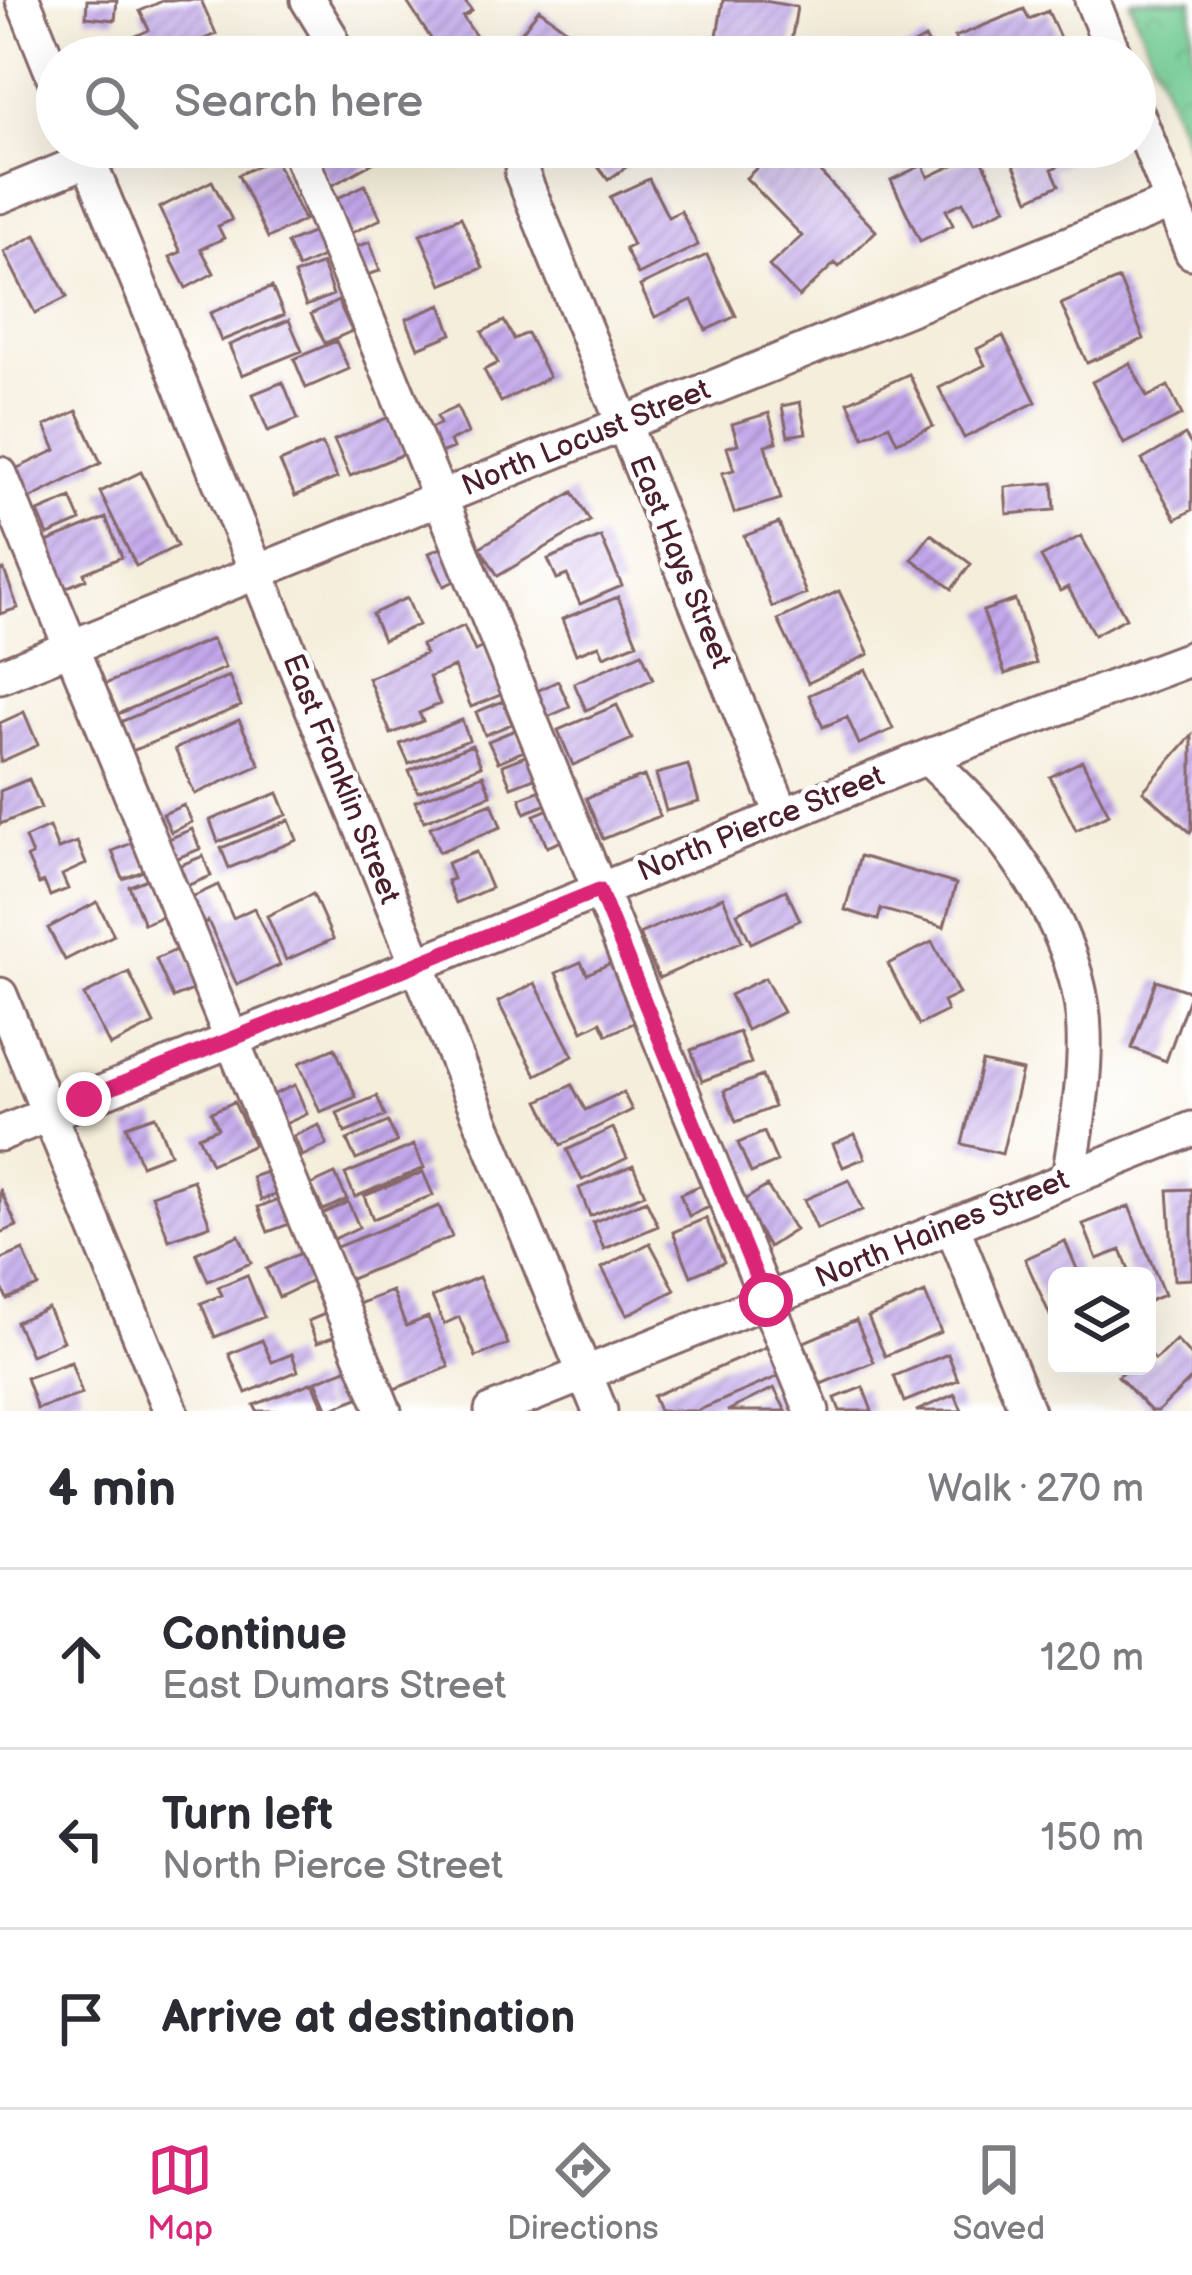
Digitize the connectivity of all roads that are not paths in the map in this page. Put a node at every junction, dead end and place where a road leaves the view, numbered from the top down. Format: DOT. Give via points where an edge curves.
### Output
graph roads {
  1 [pos="23,0"];
  2 [pos="308,0"];
  3 [pos="1100,5"];
  4 [pos="38,36"];
  5 [pos="322,36"];
  6 [pos="1108,36"];
  7 [pos="1156,162"];
  8 [pos="60,168"];
  9 [pos="103,168"];
  10 [pos="305,168"];
  11 [pos="522,174"];
  12 [pos="0,196"];
  13 [pos="1172,202"];
  14 [pos="1192,252"];
  15 [pos="624,423"];
  16 [pos="0,474"];
  17 [pos="439,498"];
  18 [pos="257,572"];
  19 [pos="71,647"];
  20 [pos="1192,658"];
  21 [pos="0,676"];
  22 [pos="927,758"];
  23 [pos="783,816"];
  24 [pos="599,890"];
  25 [pos="417,964"];
  26 [pos="0,995"];
  27 [pos="232,1040"];
  28 [pos="48,1114"];
  29 [pos="1192,1129"];
  30 [pos="0,1133"];
  31 [pos="1070,1178"];
  32 [pos="952,1226"];
  33 [pos="766,1300"];
  34 [pos="585,1374"];
  35 [pos="171,1411"];
  36 [pos="384,1411"];
  37 [pos="492,1411"];
  38 [pos="600,1411"];
  39 [pos="812,1411"];
  40 [pos="1027,1411"];
  1 -- 4 [label="street"];
  2 -- 5 [label="street"];
  3 -- 6 [label="street"];
  7 -- 13 [label="street"];
  8 -- 12 [label="street"];
  9 -- 18 [label="street, East Franklin Street"];
  10 -- 17 [label="street"];
  11 -- 15 [label="street, East Hays Street"];
  13 -- 14 [label="street"];
  13 -- 15 [label="street, North Locust Street"];
  15 -- 17 [label="street, North Locust Street"];
  15 -- 23 [label="street, East Hays Street"];
  16 -- 19 [label="street"];
  17 -- 18 [label="street, North Locust Street"];
  17 -- 24 [label="street"];
  18 -- 19 [label="street, North Locust Street"];
  18 -- 25 [label="street, East Franklin Street"];
  19 -- 21 [label="street, North Locust Street"];
  19 -- 27 [label="street"];
  20 -- 22 [label="street, North Pierce Street"];
  22 -- 23 [label="street, North Pierce Street"];
  22 -- 31 [label="street" via="1028,873 1074,975 1084,1028"];
  23 -- 24 [label="street, North Pierce Street"];
  24 -- 25 [label="street, North Pierce Street"];
  24 -- 33 [label="street"];
  25 -- 27 [label="street, North Pierce Street"];
  25 -- 34 [label="street, East Franklin Street"];
  26 -- 28 [label="street"];
  27 -- 28 [label="street, North Pierce Street"];
  27 -- 36 [label="street"];
  28 -- 30 [label="street, North Pierce Street"];
  28 -- 35 [label="street"];
  29 -- 31 [label="street, North Haines Street"];
  31 -- 32 [label="street, North Haines Street"];
  32 -- 33 [label="street, North Haines Street"];
  32 -- 40 [label="street"];
  33 -- 34 [label="street, North Haines Street"];
  33 -- 39 [label="street"];
  34 -- 37 [label="street, North Haines Street"];
  34 -- 38 [label="street, East Franklin Street"];
}
